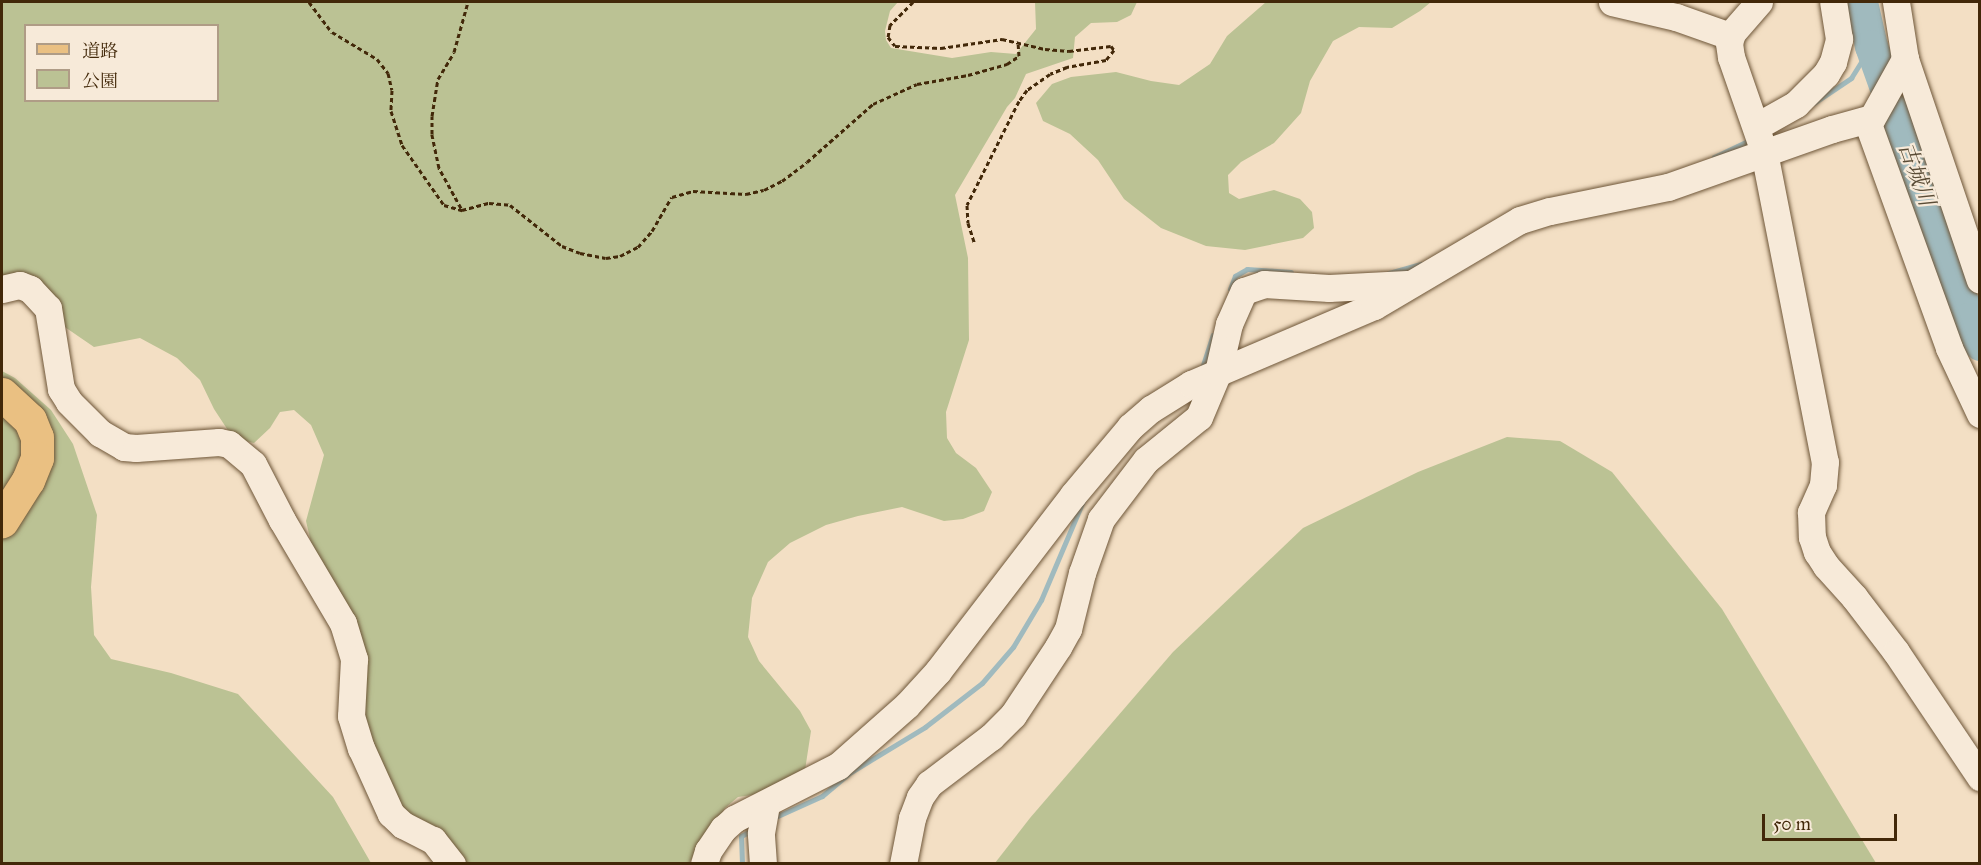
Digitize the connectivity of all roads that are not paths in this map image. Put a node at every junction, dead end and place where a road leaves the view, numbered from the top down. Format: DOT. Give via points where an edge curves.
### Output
graph roads {
  1 [pos="1619,2"];
  2 [pos="1759,2"];
  3 [pos="1833,2"];
  4 [pos="1896,2"];
  5 [pos="1730,36"];
  6 [pos="1903,63"];
  7 [pos="1872,118"];
  8 [pos="1761,138"];
  9 [pos="1980,280"];
  10 [pos="1415,283"];
  11 [pos="2,289"];
  12 [pos="1206,378"];
  13 [pos="2,394"];
  14 [pos="1980,414"];
  15 [pos="2,521"];
  16 [pos="1980,777"];
  17 [pos="766,805"];
  18 [pos="452,864"];
  19 [pos="704,864"];
  20 [pos="763,864"];
  21 [pos="903,864"];
  1 -- 5 [label="street"];
  2 -- 5 [label="street"];
  3 -- 8 [label="street" via="1839,39 1833,62 1826,74"];
  4 -- 6 [label="street"];
  5 -- 8 [label="street" via="1731,57"];
  6 -- 7 [label="street"];
  6 -- 9 [label="street"];
  7 -- 8 [label="street"];
  7 -- 14 [label="street" via="1949,348"];
  8 -- 10 [label="street" via="1668,187 1520,220"];
  8 -- 16 [label="street" via="1825,462 1823,485 1810,523 1817,552 1896,652"];
  10 -- 12 [label="street" via="1324,329"];
  10 -- 12 [label="street" via="1250,287 1239,297"];
  11 -- 18 [label="street" via="20,285 30,289 48,308 62,389 69,402 100,433 124,447 229,444 253,464 343,623 354,659 351,716 391,814 403,825 433,840"];
  12 -- 17 [label="street" via="1178,390 1130,427 907,705 838,766"];
  12 -- 21 [label="street" via="1198,417 1146,460 1101,519 1068,629 1013,715 991,737 929,784 920,797"];
  13 -- 15 [label="main road" via="30,420 37,437 37,458"];
  17 -- 19 [label="street" via="734,819 723,829"];
  17 -- 20 [label="street" via="761,833"];
}
